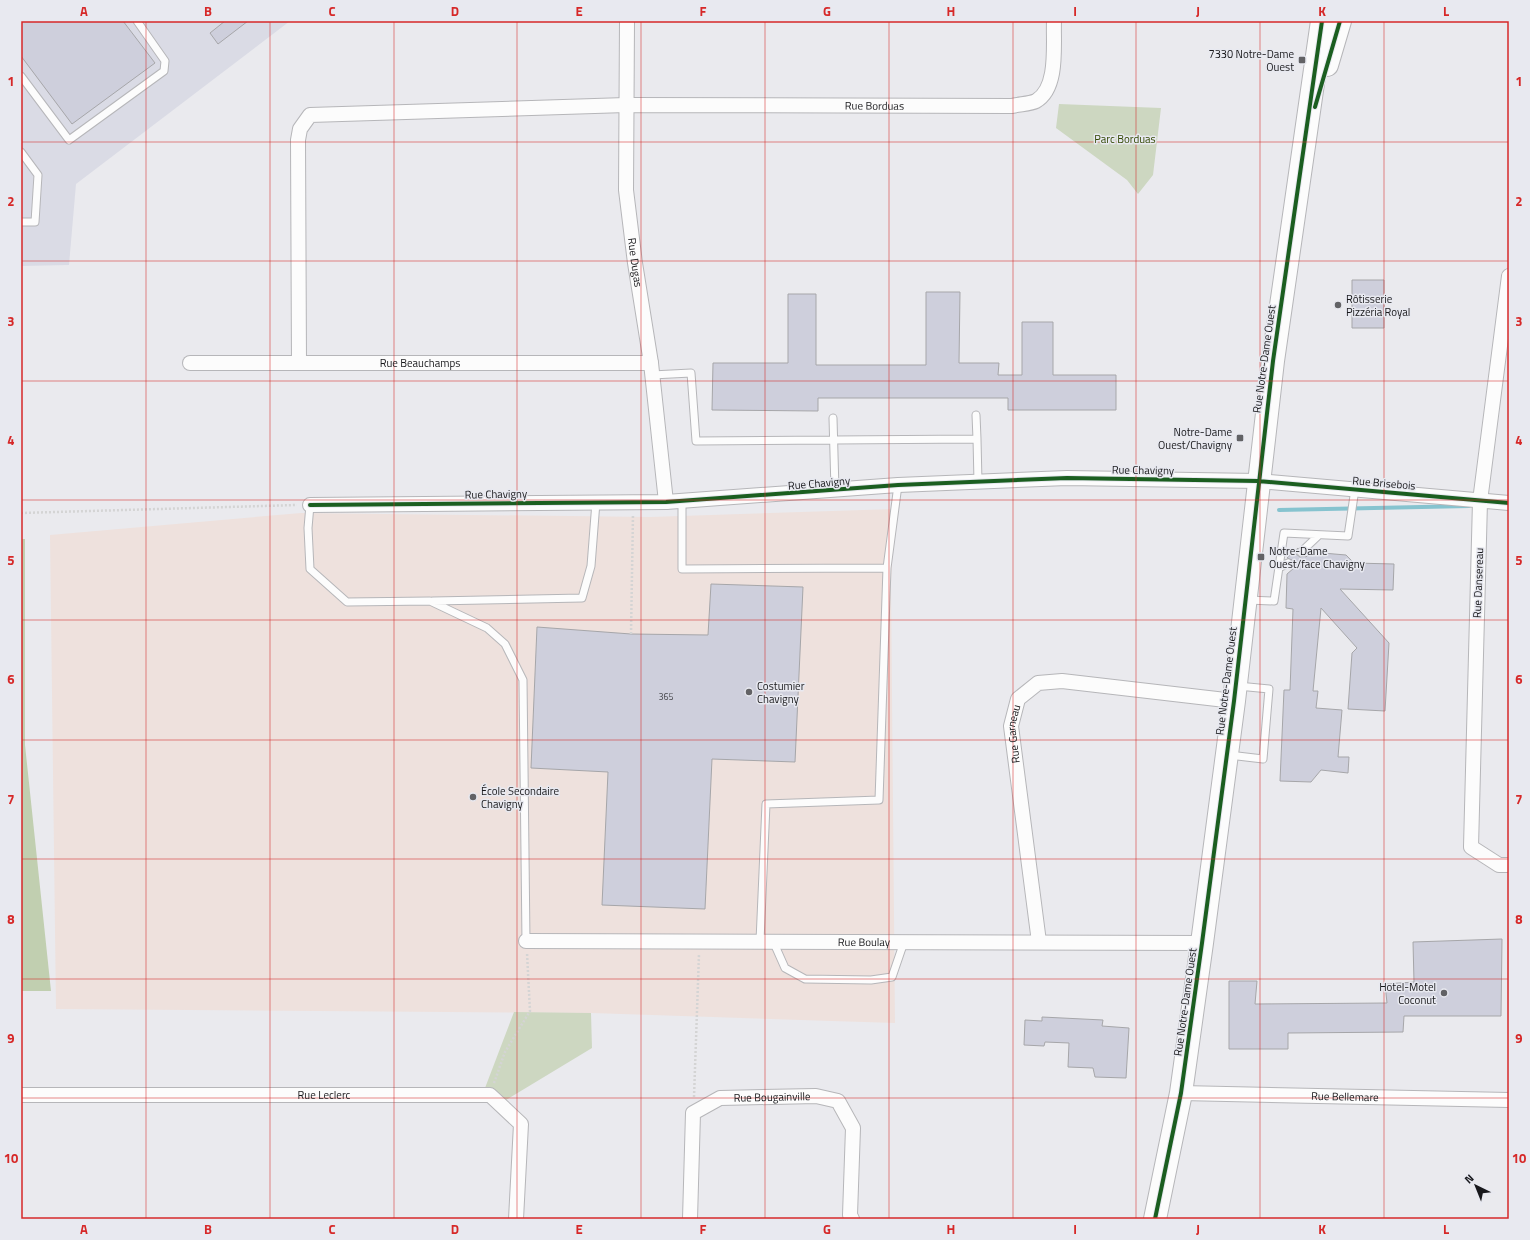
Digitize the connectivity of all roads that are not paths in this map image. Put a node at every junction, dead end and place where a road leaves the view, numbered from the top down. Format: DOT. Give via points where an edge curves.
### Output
graph roads {
  1 [pos="137,21"];
  2 [pos="627,21"];
  3 [pos="1054,21"];
  4 [pos="1322,21"];
  5 [pos="1340,21"];
  6 [pos="21,76"];
  7 [pos="626,105"];
  8 [pos="1305,144"];
  9 [pos="21,152"];
  10 [pos="21,222"];
  11 [pos="1509,276"];
  12 [pos="1505,342"];
  13 [pos="190,363"];
  14 [pos="299,363"];
  15 [pos="651,369"];
  16 [pos="976,415"];
  17 [pos="833,418"];
  18 [pos="977,439"];
  19 [pos="834,440"];
  20 [pos="1258,481"];
  21 [pos="978,482"];
  22 [pos="898,486"];
  23 [pos="1355,489"];
  24 [pos="835,490"];
  25 [pos="1480,501"];
  26 [pos="596,502"];
  27 [pos="666,502"];
  28 [pos="682,502"];
  29 [pos="1509,503"];
  30 [pos="310,504"];
  31 [pos="1319,535"];
  32 [pos="1301,552"];
  33 [pos="1288,563"];
  34 [pos="887,568"];
  35 [pos="1279,568"];
  36 [pos="1245,600"];
  37 [pos="430,601"];
  38 [pos="1234,693"];
  39 [pos="1227,755"];
  40 [pos="1509,865"];
  41 [pos="526,941"];
  42 [pos="767,941"];
  43 [pos="904,942"];
  44 [pos="1038,942"];
  45 [pos="1202,942"];
  46 [pos="1181,1092"];
  47 [pos="21,1095"];
  48 [pos="1509,1100"];
  49 [pos="516,1219"];
  50 [pos="690,1219"];
  51 [pos="852,1219"];
  52 [pos="1155,1219"];
  1 -- 6 [label="lane" via="165,61 164,71 69,140"];
  2 -- 7 [label="street, Rue Dugas"];
  3 -- 7 [label="street, Rue Borduas" via="1053,72 1049,88 1036,101 1012,106"];
  4 -- 8 [label="main road, Rue Notre-Dame Ouest"];
  5 -- 8 [label="main road, Rue Notre-Dame Ouest"];
  7 -- 14 [label="street, Rue Borduas" via="310,116 300,129 298,140"];
  7 -- 15 [label="street, Rue Dugas" via="626,190"];
  8 -- 20 [label="main road, Rue Notre-Dame Ouest"];
  9 -- 10 [label="lane" via="38,175 35,222"];
  11 -- 12 [label="street, Rue Dansereau"];
  12 -- 25 [label="street, Rue Dansereau"];
  13 -- 14 [label="street, Rue Beauchamps"];
  14 -- 15 [label="street, Rue Beauchamps"];
  15 -- 19 [label="lane" via="691,373 696,441"];
  15 -- 27 [label="street, Rue Dugas"];
  16 -- 18 [label="lane"];
  17 -- 19 [label="lane"];
  18 -- 19 [label="lane"];
  18 -- 21 [label="lane"];
  19 -- 24 [label="lane"];
  20 -- 21 [label="street, Rue Chavigny" via="1067,478"];
  20 -- 23 [label="street, Rue Brisebois"];
  20 -- 36 [label="main road, Rue Notre-Dame Ouest"];
  21 -- 22 [label="street, Rue Chavigny"];
  22 -- 24 [label="street, Rue Chavigny"];
  22 -- 34 [label="lane"];
  23 -- 25 [label="street, Rue Brisebois"];
  23 -- 31 [label="lane" via="1348,536"];
  24 -- 28 [label="street, Rue Chavigny"];
  25 -- 29 [label="street, Rue Brisebois"];
  25 -- 40 [label="street, Rue Dansereau" via="1471,847 1499,865"];
  26 -- 27 [label="street, Rue Chavigny"];
  26 -- 30 [label="street, Rue Chavigny"];
  26 -- 37 [label="lane" via="591,566 582,598"];
  27 -- 28 [label="street, Rue Chavigny"];
  28 -- 34 [label="lane" via="682,569"];
  30 -- 37 [label="lane" via="310,569 347,602"];
  31 -- 32 [label="lane"];
  31 -- 35 [label="lane" via="1284,533"];
  33 -- 35 [label="lane"];
  34 -- 42 [label="lane" via="879,800 766,804"];
  35 -- 36 [label="lane" via="1274,601"];
  36 -- 38 [label="main road, Rue Notre-Dame Ouest"];
  37 -- 41 [label="lane" via="487,628 505,644 523,680"];
  38 -- 39 [label="main road, Rue Notre-Dame Ouest"];
  38 -- 39 [label="lane" via="1269,689 1263,759"];
  38 -- 44 [label="street, Rue Garneau" via="1062,681 1038,683 1018,699 1011,726"];
  39 -- 45 [label="main road, Rue Notre-Dame Ouest"];
  41 -- 42 [label="street, Rue Boulay"];
  42 -- 43 [label="street, Rue Boulay"];
  42 -- 43 [label="lane" via="785,968 805,979 871,980 892,977"];
  43 -- 44 [label="street, Rue Boulay"];
  44 -- 45 [label="street, Rue Boulay"];
  45 -- 46 [label="main road, Rue Notre-Dame Ouest"];
  46 -- 48 [label="street, Rue Bellemare"];
  46 -- 52 [label="main road, Rue Notre-Dame Ouest"];
  47 -- 49 [label="street, Rue Leclerc" via="490,1095 521,1124"];
  50 -- 51 [label="street, Rue Bougainville" via="693,1113 720,1098 816,1096 838,1102 853,1128 850,1215"];
}
